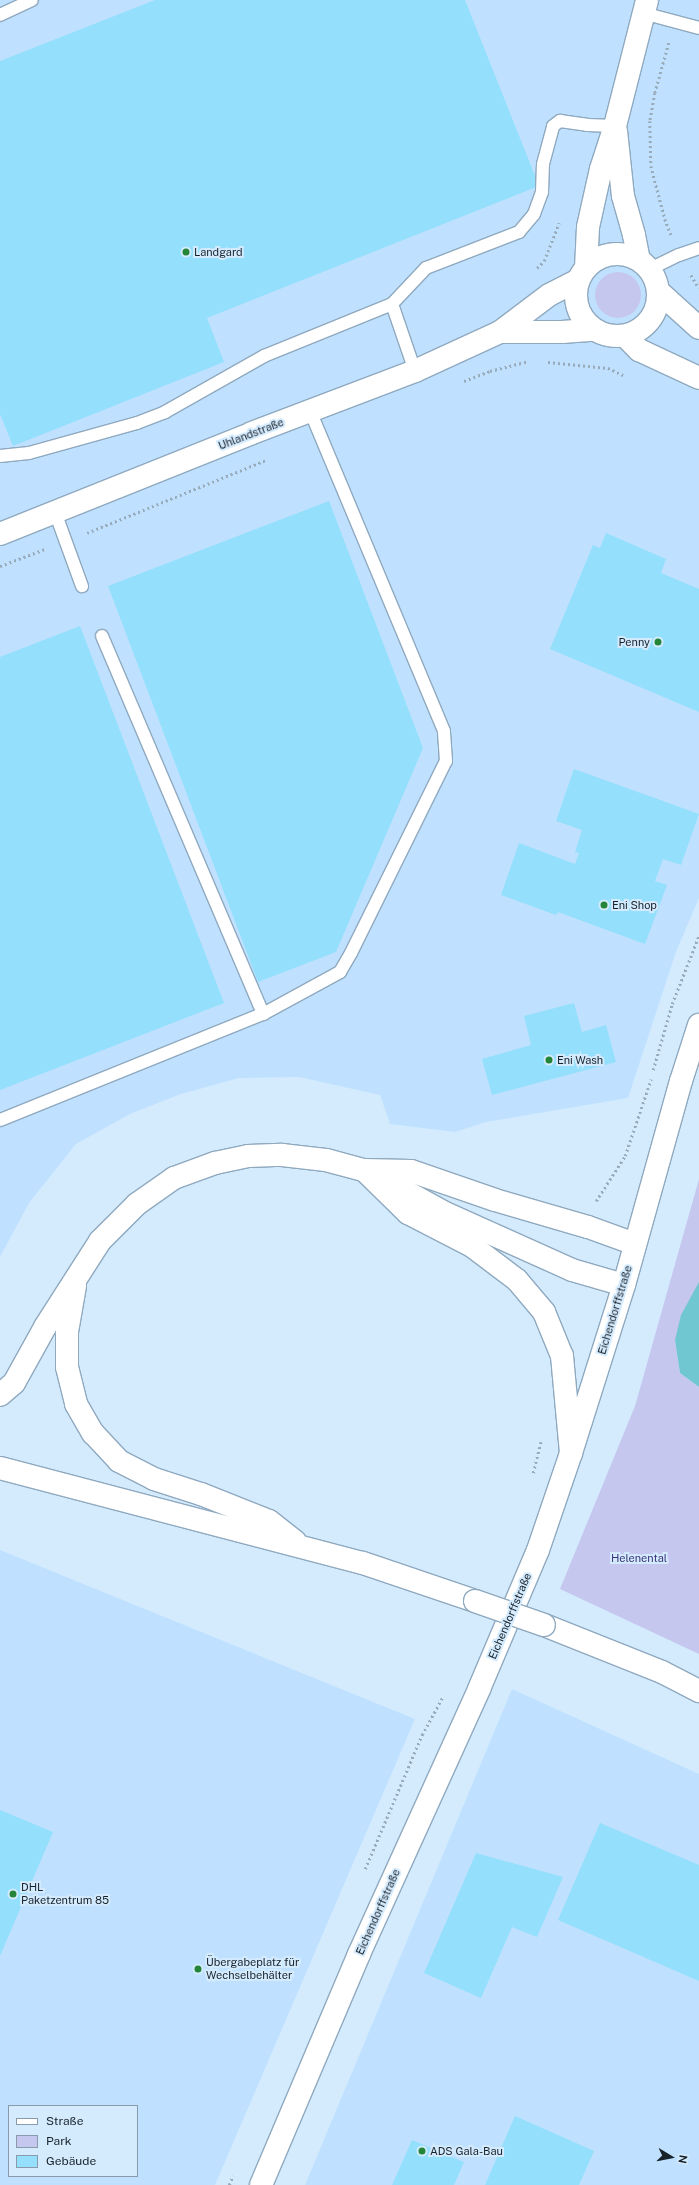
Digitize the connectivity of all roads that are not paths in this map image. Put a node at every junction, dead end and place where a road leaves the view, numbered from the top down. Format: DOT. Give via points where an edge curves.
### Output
graph roads {
  1 [pos="32,0"];
  2 [pos="645,7"];
  3 [pos="0,16"];
  4 [pos="699,28"];
  5 [pos="615,126"];
  6 [pos="699,248"];
  7 [pos="644,264"];
  8 [pos="582,274"];
  9 [pos="658,291"];
  10 [pos="392,304"];
  11 [pos="699,328"];
  12 [pos="593,330"];
  13 [pos="500,332"];
  14 [pos="625,336"];
  15 [pos="415,371"];
  16 [pos="699,378"];
  17 [pos="310,412"];
  18 [pos="0,456"];
  19 [pos="56,512"];
  20 [pos="0,534"];
  21 [pos="82,586"];
  22 [pos="102,636"];
  23 [pos="263,1014"];
  24 [pos="699,1025"];
  25 [pos="0,1120"];
  26 [pos="364,1170"];
  27 [pos="635,1244"];
  28 [pos="76,1277"];
  29 [pos="624,1285"];
  30 [pos="0,1395"];
  31 [pos="571,1453"];
  32 [pos="0,1468"];
  33 [pos="302,1546"];
  34 [pos="699,1690"];
  35 [pos="261,2185"];
  1 -- 3 [label="lane"];
  2 -- 4 [label="lane" via="676,22"];
  2 -- 5 [label="street"];
  5 -- 7 [label="street" via="623,196"];
  5 -- 8 [label="street" via="600,169"];
  5 -- 10 [label="lane" via="560,122 553,126 543,164 542,192 534,214 519,232 426,268"];
  6 -- 7 [label="lane"];
  7 -- 8 [label="street, Uhlandstraße" via="620,254 611,254 597,259"];
  7 -- 9 [label="street"];
  8 -- 12 [label="street" via="576,289 577,307"];
  8 -- 13 [label="street, Uhlandstraße"];
  9 -- 11 [label="street"];
  9 -- 14 [label="street" via="655,311 650,320 635,333"];
  10 -- 15 [label="lane"];
  10 -- 18 [label="lane" via="264,356 165,412 137,423 29,453"];
  12 -- 13 [label="street, Uhlandstraße"];
  12 -- 14 [label="street, Uhlandstraße" via="610,336"];
  13 -- 15 [label="street, Uhlandstraße"];
  14 -- 16 [label="street" via="639,350"];
  15 -- 17 [label="street, Uhlandstraße"];
  17 -- 19 [label="street, Uhlandstraße"];
  17 -- 23 [label="lane" via="444,731 446,761 352,953 340,972"];
  19 -- 20 [label="street, Uhlandstraße"];
  19 -- 21 [label="lane"];
  22 -- 23 [label="lane"];
  23 -- 25 [label="lane"];
  24 -- 27 [label="street, Eichendorffstraße"];
  26 -- 27 [label="street" via="411,1171"];
  26 -- 28 [label="street" via="326,1160 289,1156 248,1156 174,1178 137,1204 106,1235"];
  26 -- 29 [label="street" via="443,1212 572,1270"];
  26 -- 31 [label="street" via="408,1213 472,1246 517,1280 544,1312 562,1356"];
  27 -- 29 [label="street, Eichendorffstraße"];
  28 -- 30 [label="street" via="14,1383"];
  28 -- 33 [label="street" via="67,1332 67,1367 76,1404 93,1433 119,1460 147,1476 269,1521"];
  29 -- 31 [label="street, Eichendorffstraße"];
  31 -- 35 [label="street, Eichendorffstraße" via="538,1550 482,1682 359,1954"];
  32 -- 33 [label="street"];
  33 -- 34 [label="street, bridge" via="363,1563 544,1625 662,1672"];
}
